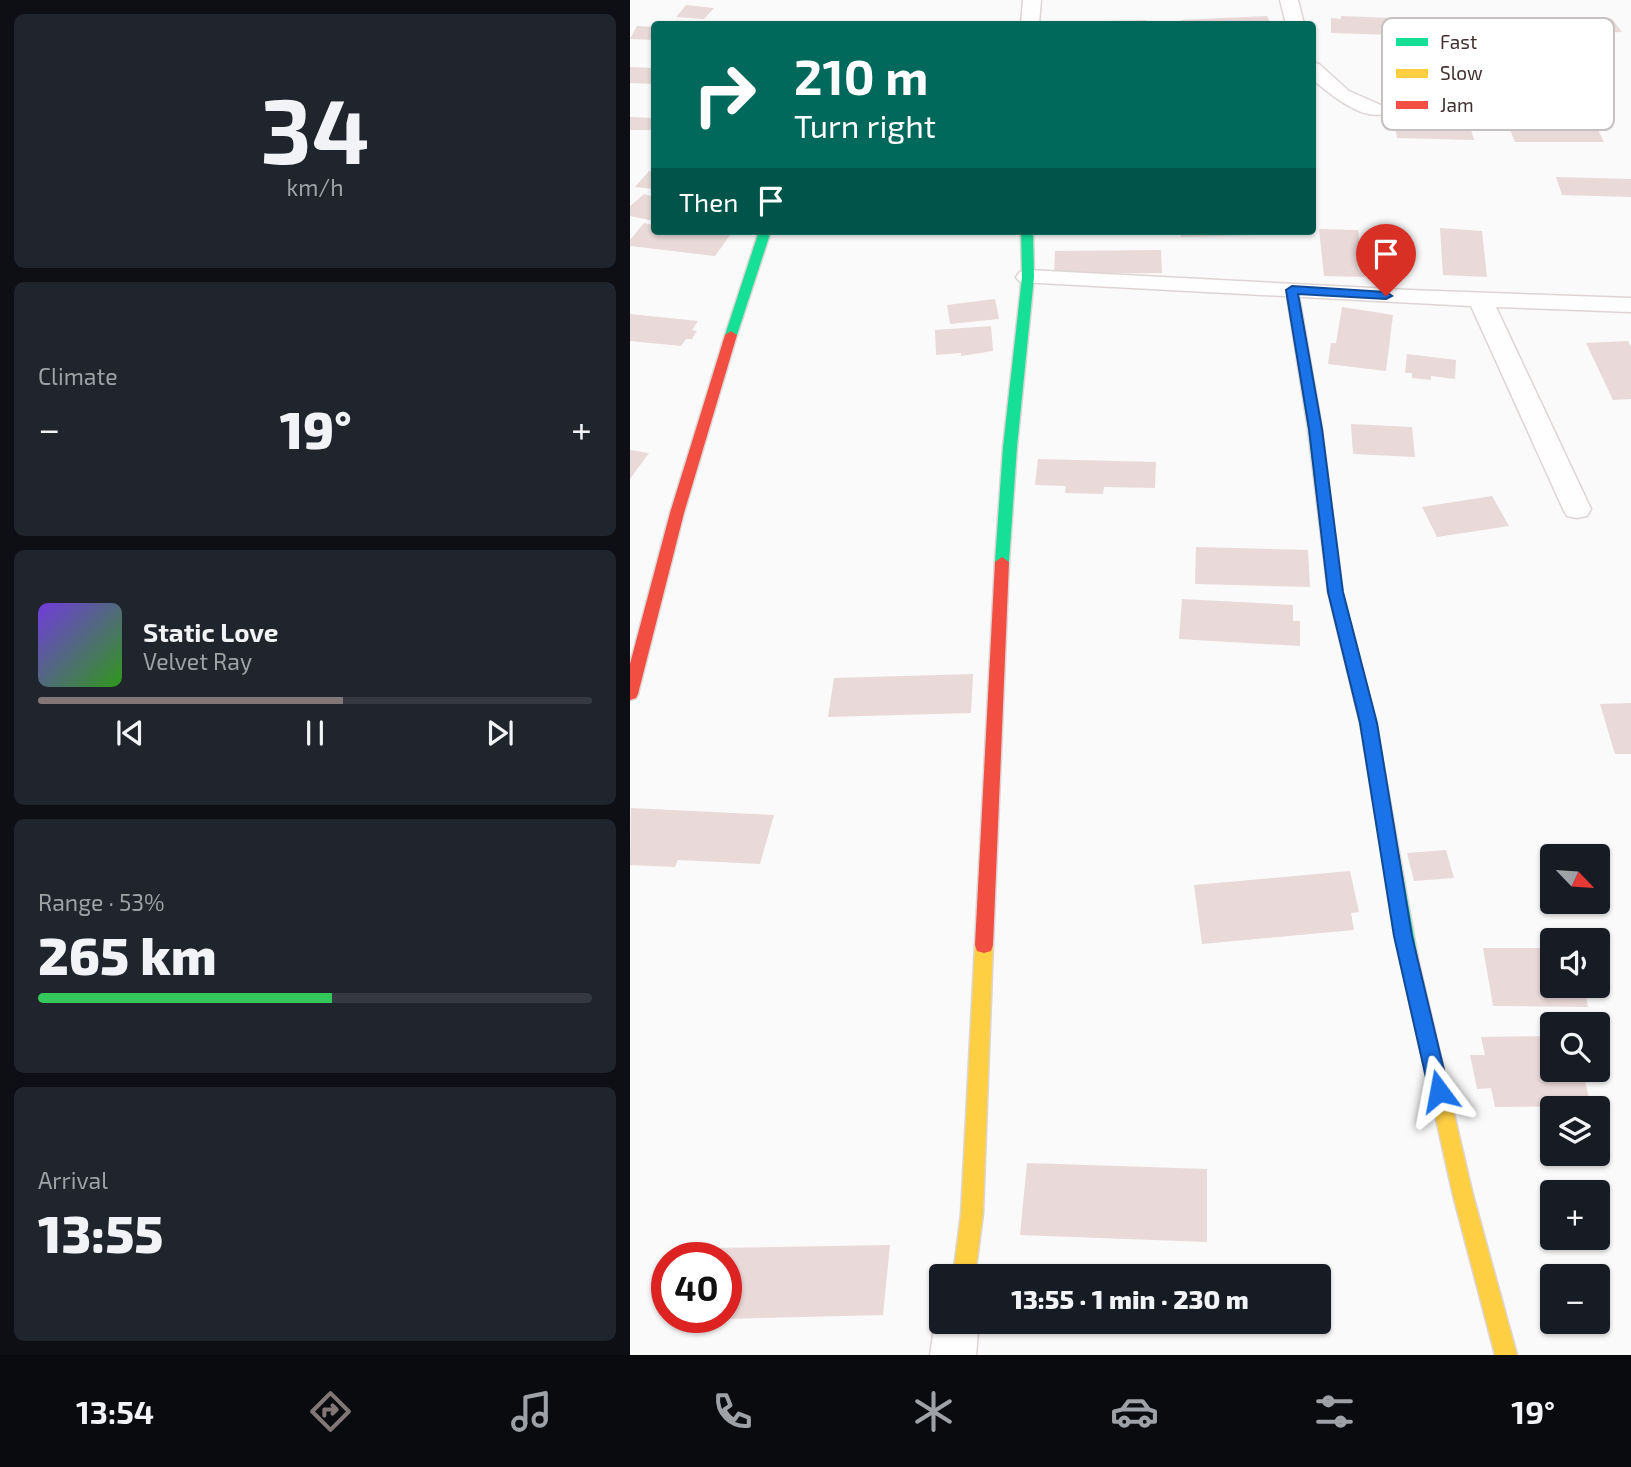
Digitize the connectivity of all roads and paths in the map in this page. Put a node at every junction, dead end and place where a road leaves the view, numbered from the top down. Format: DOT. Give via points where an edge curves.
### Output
graph roads {
  1 [pos="1032,0"];
  2 [pos="1289,0"];
  3 [pos="1030,21"];
  4 [pos="1294,21"];
  5 [pos="1316,72"];
  6 [pos="1376,110"];
  7 [pos="764,235"];
  8 [pos="1027,235"];
  9 [pos="1028,277"];
  10 [pos="1292,290"];
  11 [pos="1480,299"];
  12 [pos="1631,304"];
  13 [pos="1577,509"];
  14 [pos="630,694"];
  15 [pos="966,1264"];
  16 [pos="955,1334"];
  17 [pos="953,1355"];
  18 [pos="1506,1355"];
  1 -- 3 [label="street"];
  2 -- 4 [label="street"];
  5 -- 6 [label="street" via="1342,95"];
  7 -- 14 [label="street" via="727,343"];
  8 -- 9 [label="street"];
  9 -- 10 [label="street"];
  9 -- 15 [label="street" via="998,628 972,1214"];
  10 -- 11 [label="street"];
  10 -- 18 [label="street" via="1335,592 1368,723 1403,936 1463,1195"];
  11 -- 12 [label="street"];
  11 -- 13 [label="street"];
  16 -- 17 [label="street"];
}
